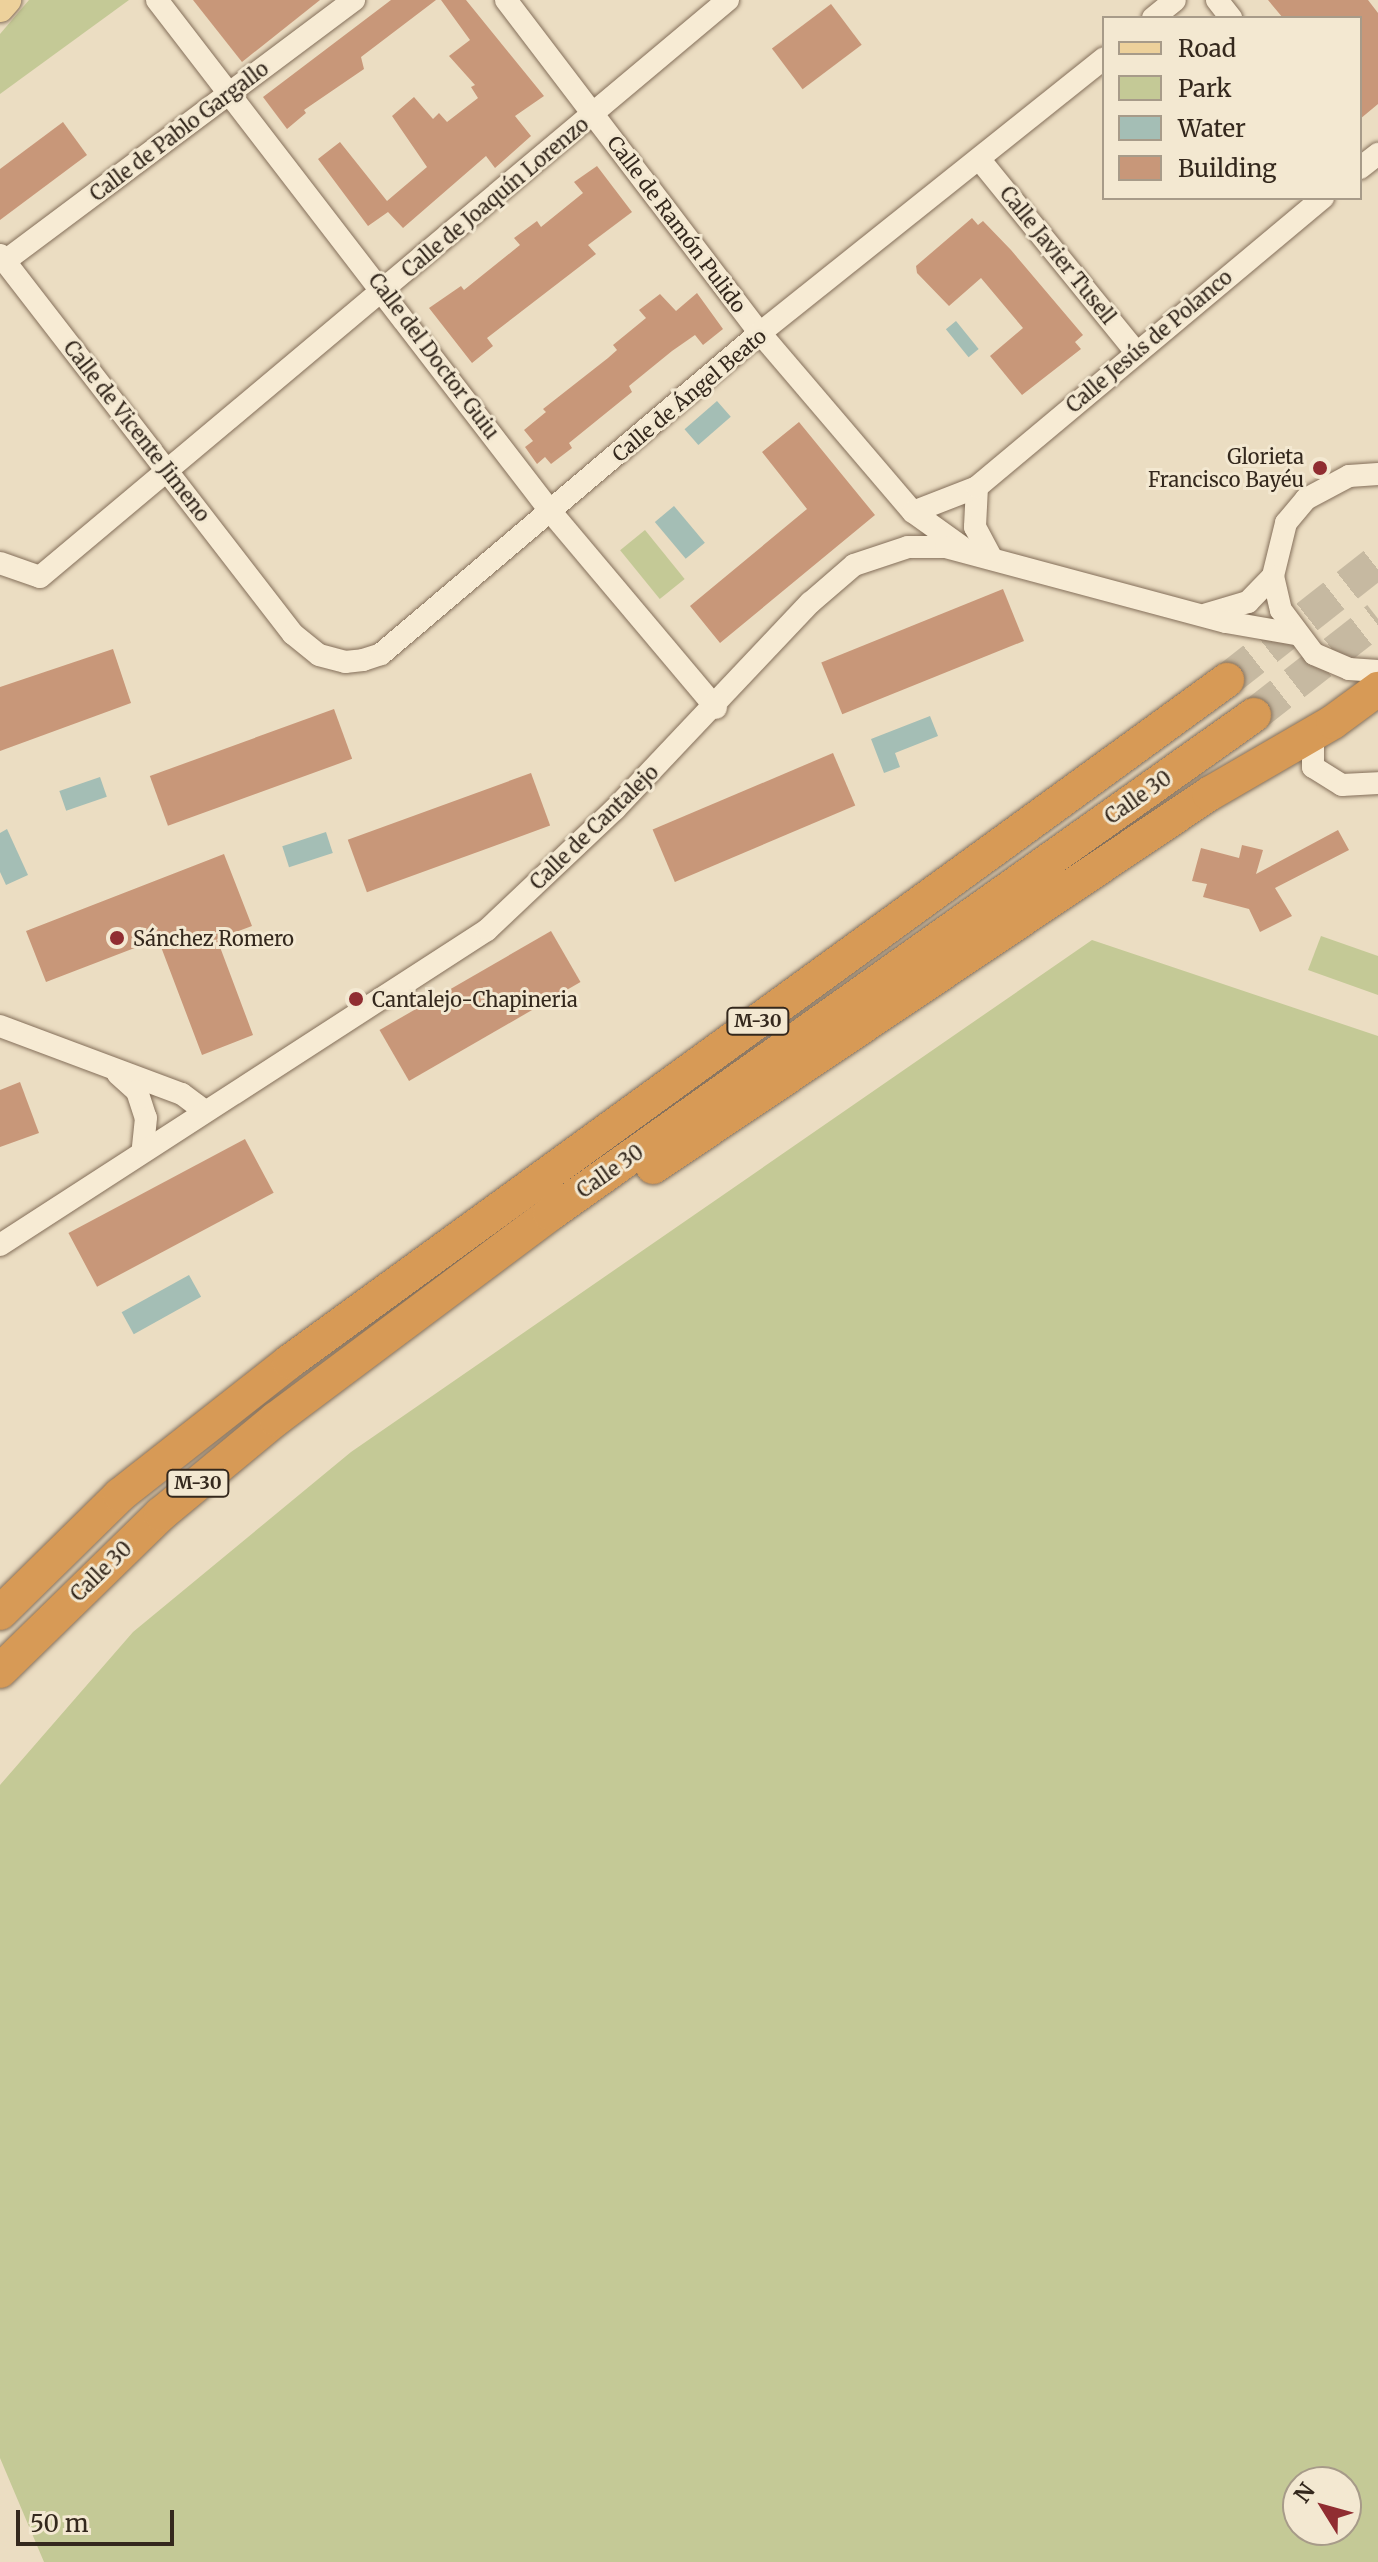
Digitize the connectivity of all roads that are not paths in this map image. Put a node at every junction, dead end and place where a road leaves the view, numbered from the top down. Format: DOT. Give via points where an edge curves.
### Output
graph roads {
  1 [pos="7,0"];
  2 [pos="157,0"];
  3 [pos="354,0"];
  4 [pos="506,0"];
  5 [pos="728,0"];
  6 [pos="1175,0"];
  7 [pos="1217,0"];
  8 [pos="0,8"];
  9 [pos="1155,16"];
  10 [pos="1229,16"];
  11 [pos="1102,60"];
  12 [pos="228,94"];
  13 [pos="593,115"];
  14 [pos="1378,154"];
  15 [pos="980,160"];
  16 [pos="1362,168"];
  17 [pos="1321,200"];
  18 [pos="2,258"];
  19 [pos="385,290"];
  20 [pos="760,333"];
  21 [pos="1135,351"];
  22 [pos="167,468"];
  23 [pos="1378,474"];
  24 [pos="977,487"];
  25 [pos="551,512"];
  26 [pos="913,512"];
  27 [pos="908,547"];
  28 [pos="968,552"];
  29 [pos="992,559"];
  30 [pos="0,563"];
  31 [pos="1273,576"];
  32 [pos="272,607"];
  33 [pos="1201,614"];
  34 [pos="1295,634"];
  35 [pos="1378,671"];
  36 [pos="1227,680"];
  37 [pos="1378,689"];
  38 [pos="716,708"];
  39 [pos="1254,715"];
  40 [pos="1313,732"];
  41 [pos="1378,783"];
  42 [pos="0,1026"];
  43 [pos="108,1065"];
  44 [pos="203,1110"];
  45 [pos="143,1149"];
  46 [pos="0,1245"];
  47 [pos="416,1318"];
  48 [pos="0,1613"];
  49 [pos="0,1671"];
  1 -- 8 [label="main road"];
  2 -- 12 [label="street, Calle del Doctor Guiu"];
  3 -- 12 [label="street, Calle de Pablo Gargallo"];
  4 -- 13 [label="street, Calle de Ramón Pulido"];
  5 -- 13 [label="street, Calle de Joaquín Lorenzo"];
  6 -- 9 [label="street"];
  7 -- 10 [label="street"];
  11 -- 15 [label="street, Calle de Ángel Beato"];
  12 -- 18 [label="street, Calle de Pablo Gargallo"];
  12 -- 19 [label="street, Calle del Doctor Guiu"];
  13 -- 19 [label="street, Calle de Joaquín Lorenzo"];
  13 -- 20 [label="street, Calle de Ramón Pulido"];
  14 -- 16 [label="street"];
  15 -- 20 [label="street, Calle de Ángel Beato"];
  15 -- 21 [label="street, Calle Javier Tusell"];
  17 -- 21 [label="street, Calle Jesús de Polanco"];
  18 -- 22 [label="street, Calle de Vicente Jimeno"];
  19 -- 22 [label="street, Calle de Joaquín Lorenzo"];
  19 -- 25 [label="street, Calle del Doctor Guiu"];
  20 -- 25 [label="street, Calle de Ángel Beato"];
  20 -- 26 [label="street, Calle de Ramón Pulido"];
  21 -- 24 [label="street, Calle Jesús de Polanco"];
  22 -- 30 [label="street, Calle de Joaquín Lorenzo" via="40,577"];
  22 -- 32 [label="street, Calle de Vicente Jimeno"];
  23 -- 31 [label="street" via="1349,476 1306,499 1286,523"];
  24 -- 26 [label="street, Calle Jesús de Polanco"];
  24 -- 29 [label="street" via="975,527"];
  25 -- 32 [label="street, Calle de Ángel Beato" via="381,654 345,662 319,655"];
  25 -- 38 [label="street, Calle del Doctor Guiu"];
  26 -- 27 [label="street"];
  26 -- 28 [label="street, Calle de Ramón Pulido"];
  27 -- 28 [label="street, Calle de Cantalejo"];
  27 -- 38 [label="street, Calle de Cantalejo" via="854,565 831,581"];
  28 -- 29 [label="street, Calle de Cantalejo"];
  29 -- 33 [label="street, Calle de Cantalejo"];
  31 -- 33 [label="street, Calle de Cantalejo" via="1248,602"];
  31 -- 34 [label="street" via="1281,610"];
  33 -- 34 [label="street, Calle de Cantalejo"];
  34 -- 35 [label="street" via="1333,663"];
  36 -- 48 [label="highway, Calle 30 / M-30" via="289,1362 120,1495"];
  37 -- 40 [label="highway"];
  38 -- 44 [label="street, Calle de Cantalejo" via="487,930"];
  39 -- 47 [label="highway, Calle 30 / M-30" via="550,1214"];
  40 -- 41 [label="street" via="1313,767 1342,785"];
  40 -- 47 [label="highway" via="1209,794 779,1087"];
  42 -- 43 [label="street"];
  43 -- 44 [label="street" via="182,1094"];
  43 -- 45 [label="street" via="137,1091 146,1118"];
  44 -- 45 [label="street, Calle de Cantalejo"];
  45 -- 46 [label="street, Calle de Cantalejo"];
  47 -- 49 [label="highway, Calle 30 / M-30" via="276,1419 161,1514"];
}
